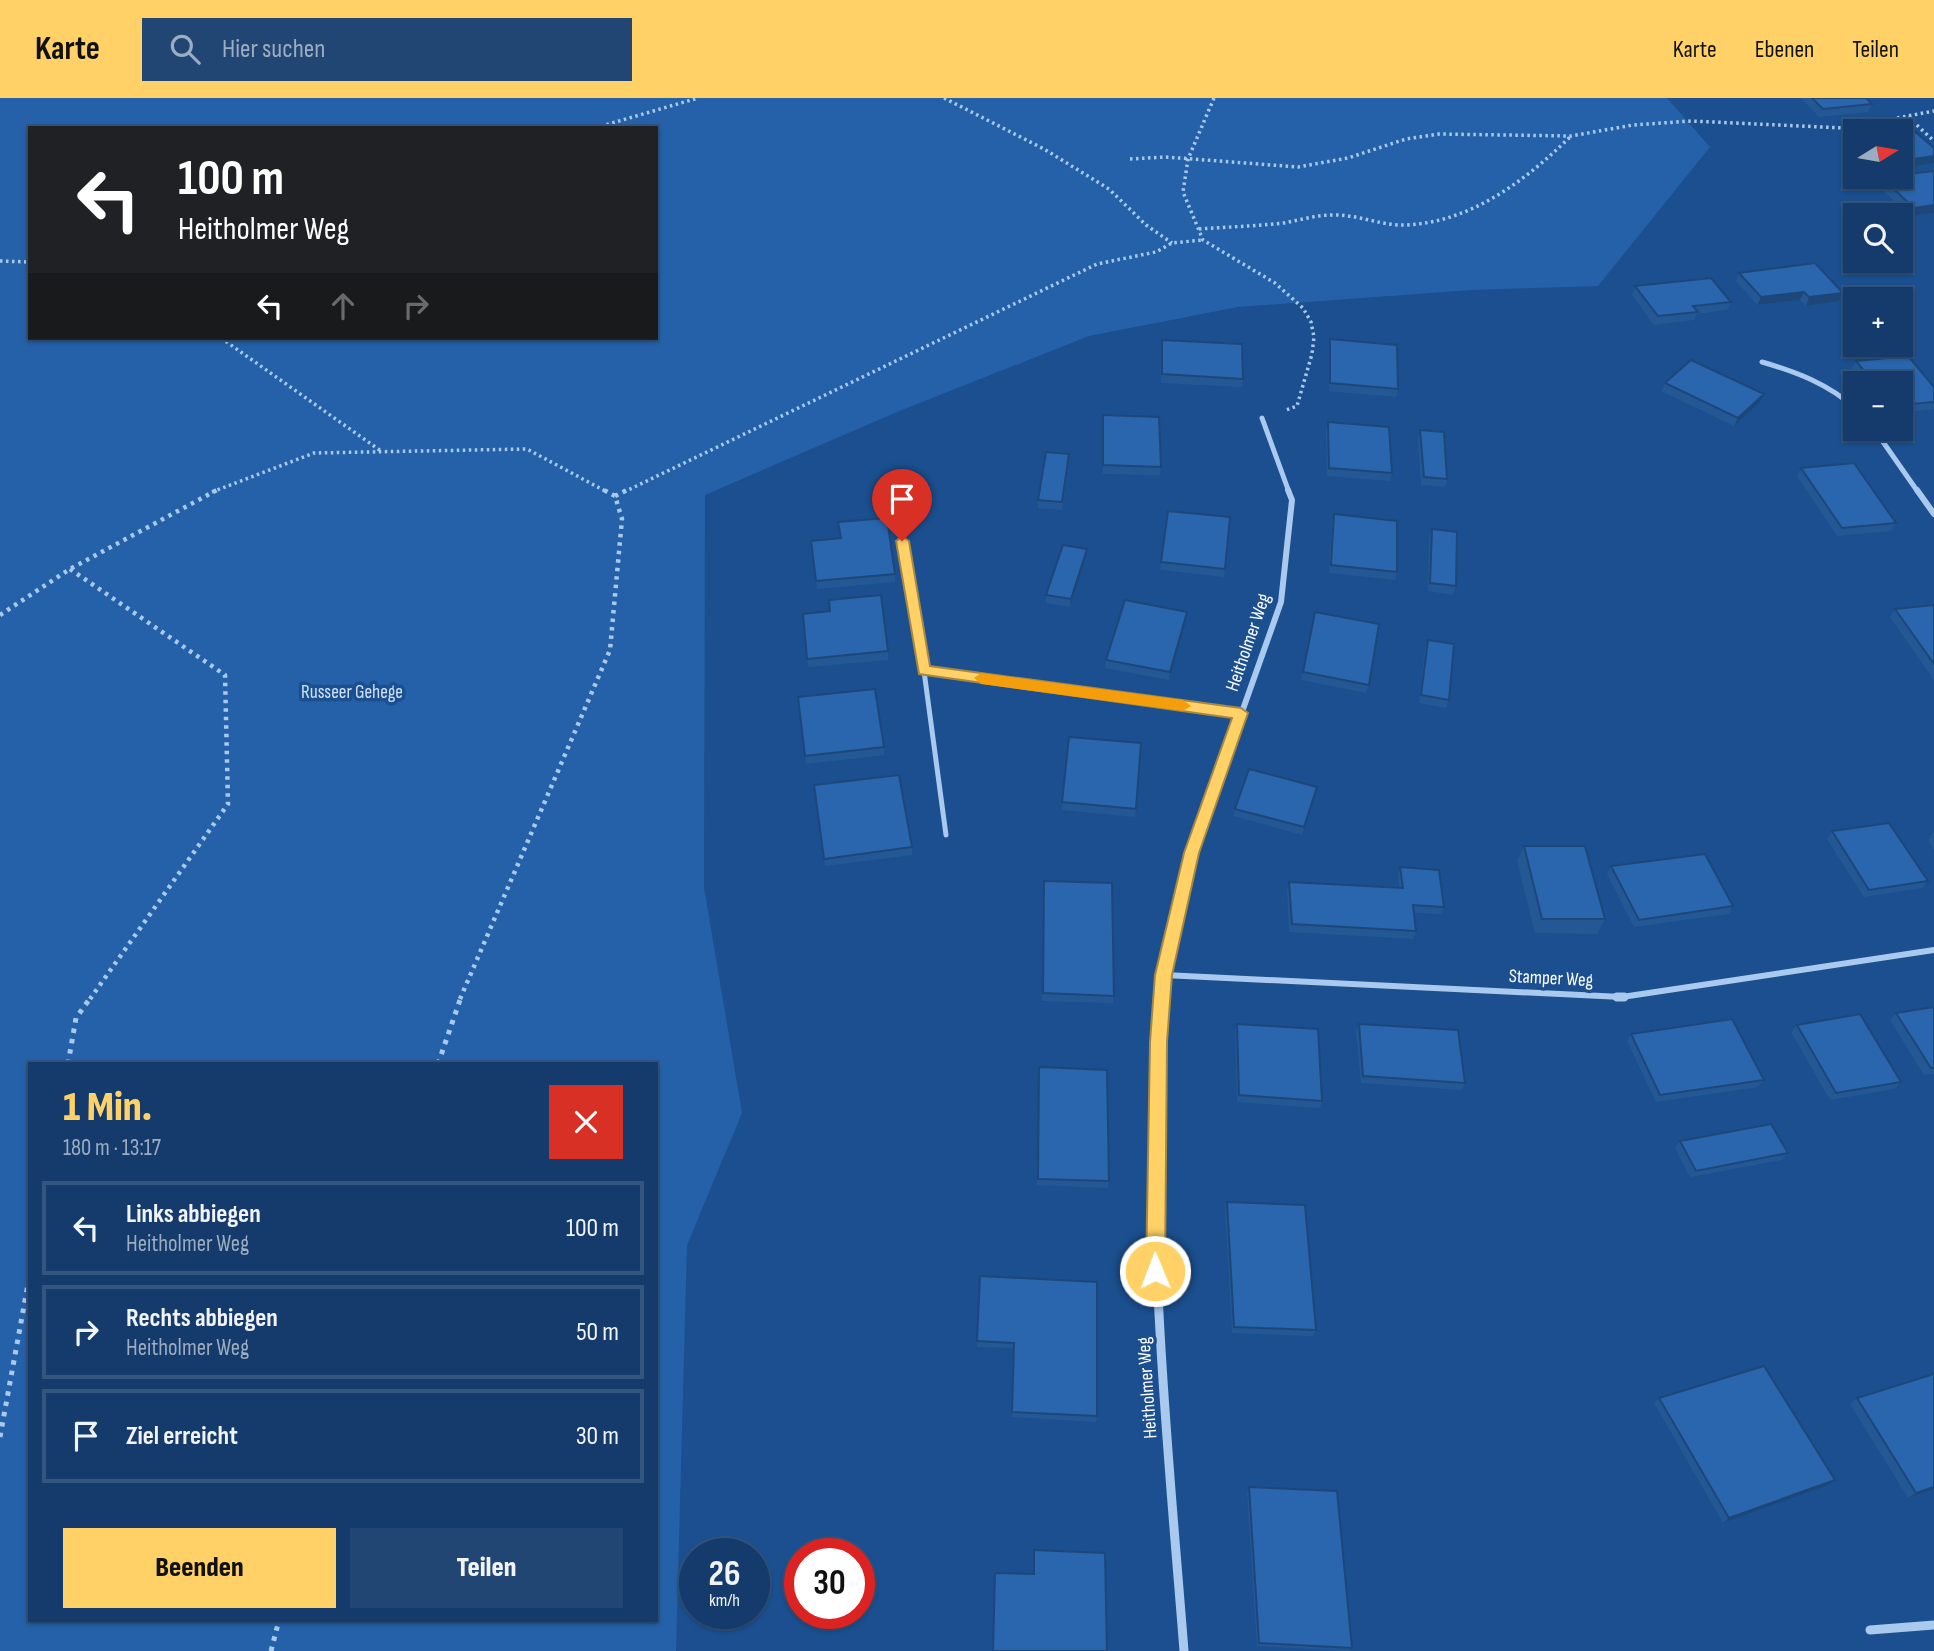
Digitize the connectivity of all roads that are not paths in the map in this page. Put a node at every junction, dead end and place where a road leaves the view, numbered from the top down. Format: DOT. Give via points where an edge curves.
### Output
graph roads {
  1 [pos="1762,362"];
  2 [pos="1843,398"];
  3 [pos="1262,418"];
  4 [pos="1882,441"];
  5 [pos="1934,514"];
  6 [pos="902,541"];
  7 [pos="924,671"];
  8 [pos="1241,713"];
  9 [pos="946,835"];
  10 [pos="1934,950"];
  11 [pos="1164,975"];
  12 [pos="1934,1625"];
  13 [pos="1870,1630"];
  14 [pos="1184,1651"];
  1 -- 2 [label="street" via="1809,377"];
  3 -- 8 [label="street, Heitholmer Weg" via="1292,500 1282,602"];
  4 -- 5 [label="street"];
  6 -- 7 [label="lane"];
  7 -- 8 [label="lane, Heitholmer Weg"];
  7 -- 9 [label="lane"];
  8 -- 11 [label="street, Heitholmer Weg" via="1192,853"];
  10 -- 11 [label="street, Stamper Weg" via="1622,996"];
  11 -- 14 [label="street, Heitholmer Weg" via="1155,1271"];
  12 -- 13 [label="street"];
}
